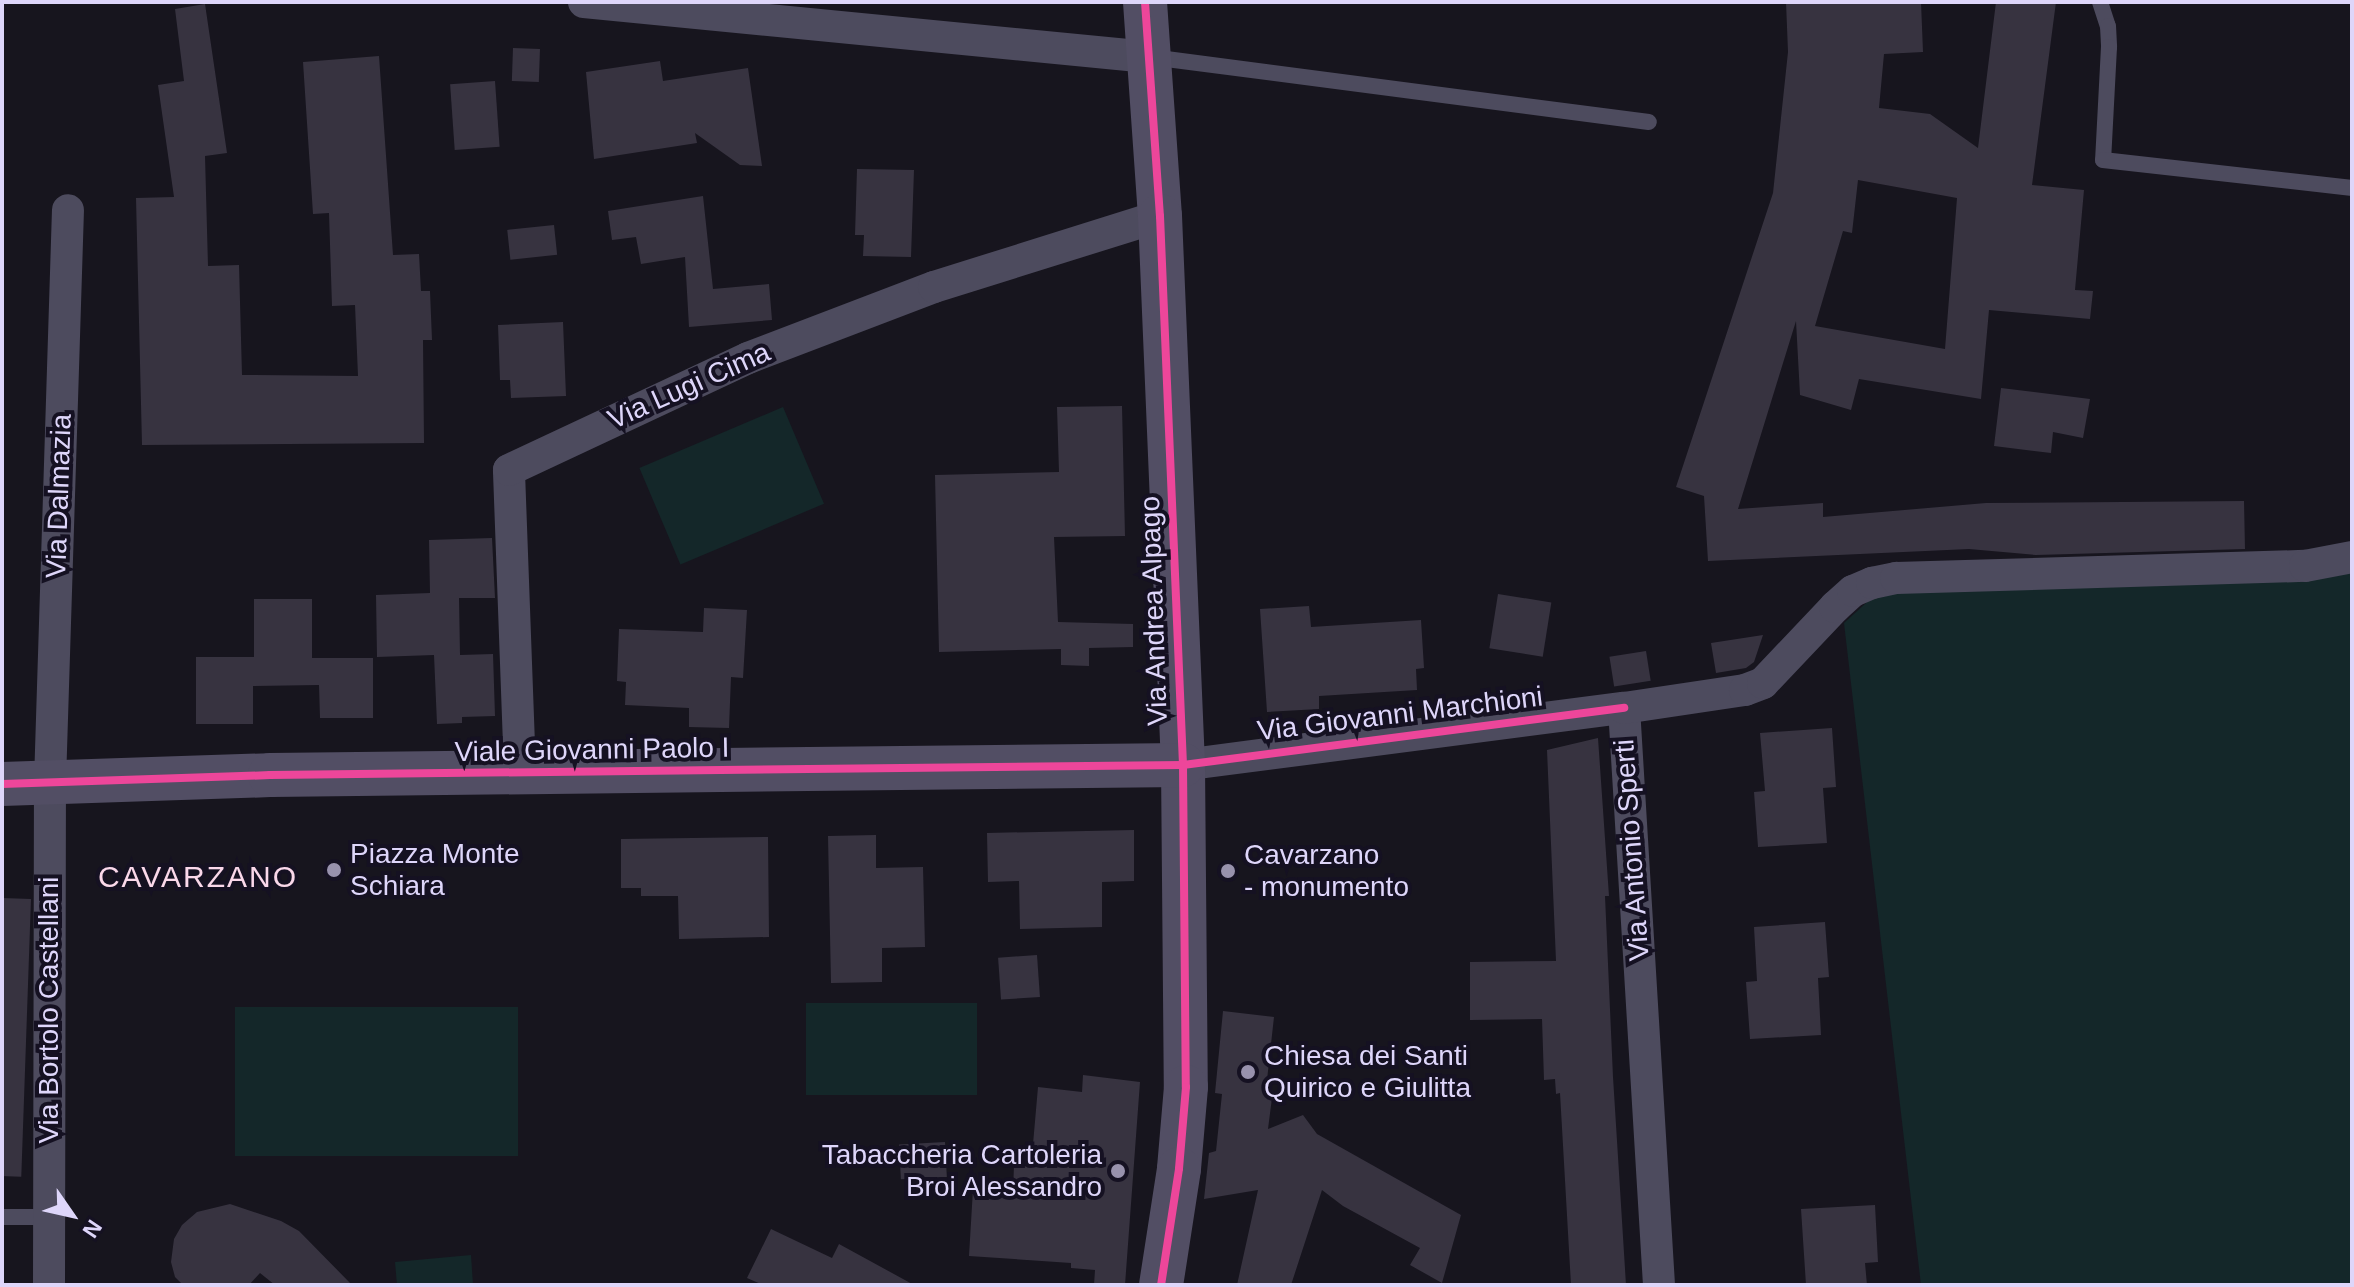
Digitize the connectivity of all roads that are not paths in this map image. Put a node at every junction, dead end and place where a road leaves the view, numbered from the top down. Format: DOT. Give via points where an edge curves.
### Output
graph roads {
  1 [pos="584,2"];
  2 [pos="1145,2"];
  3 [pos="2100,2"];
  4 [pos="1148,57"];
  5 [pos="1649,122"];
  6 [pos="2352,188"];
  7 [pos="68,210"];
  8 [pos="1160,216"];
  9 [pos="2352,557"];
  10 [pos="1624,708"];
  11 [pos="1183,765"];
  12 [pos="520,772"];
  13 [pos="50,782"];
  14 [pos="2,784"];
  15 [pos="2,1217"];
  16 [pos="49,1217"];
  17 [pos="1163,1275"];
  18 [pos="49,1285"];
  19 [pos="1659,1285"];
  1 -- 4 [label="street"];
  2 -- 4 [label="street, Via Andrea Alpago"];
  3 -- 6 [label="lane" via="2109,47 2103,160"];
  4 -- 5 [label="lane"];
  4 -- 8 [label="street, Via Andrea Alpago"];
  7 -- 13 [label="street, Via Dalmazia"];
  8 -- 11 [label="street, Via Andrea Alpago"];
  8 -- 12 [label="street, Via Lugi Cima" via="934,287 687,385 509,470"];
  9 -- 10 [label="street, Via Antonio Sperti" via="2305,566 1896,578 1853,591 1763,683"];
  10 -- 11 [label="street, Via Giovanni Marchioni"];
  10 -- 19 [label="street, Via Antonio Sperti"];
  11 -- 12 [label="street, Viale Giovanni Paolo I"];
  11 -- 17 [label="street, Via Andrea Alpago" via="1186,1087"];
  12 -- 13 [label="street, Viale Giovanni Paolo I"];
  13 -- 14 [label="street, Viale Giovanni Paolo I"];
  13 -- 16 [label="street, Via Bortolo Castellani"];
  15 -- 16 [label="lane"];
  16 -- 18 [label="street, Via Bortolo Castellani"];
}
